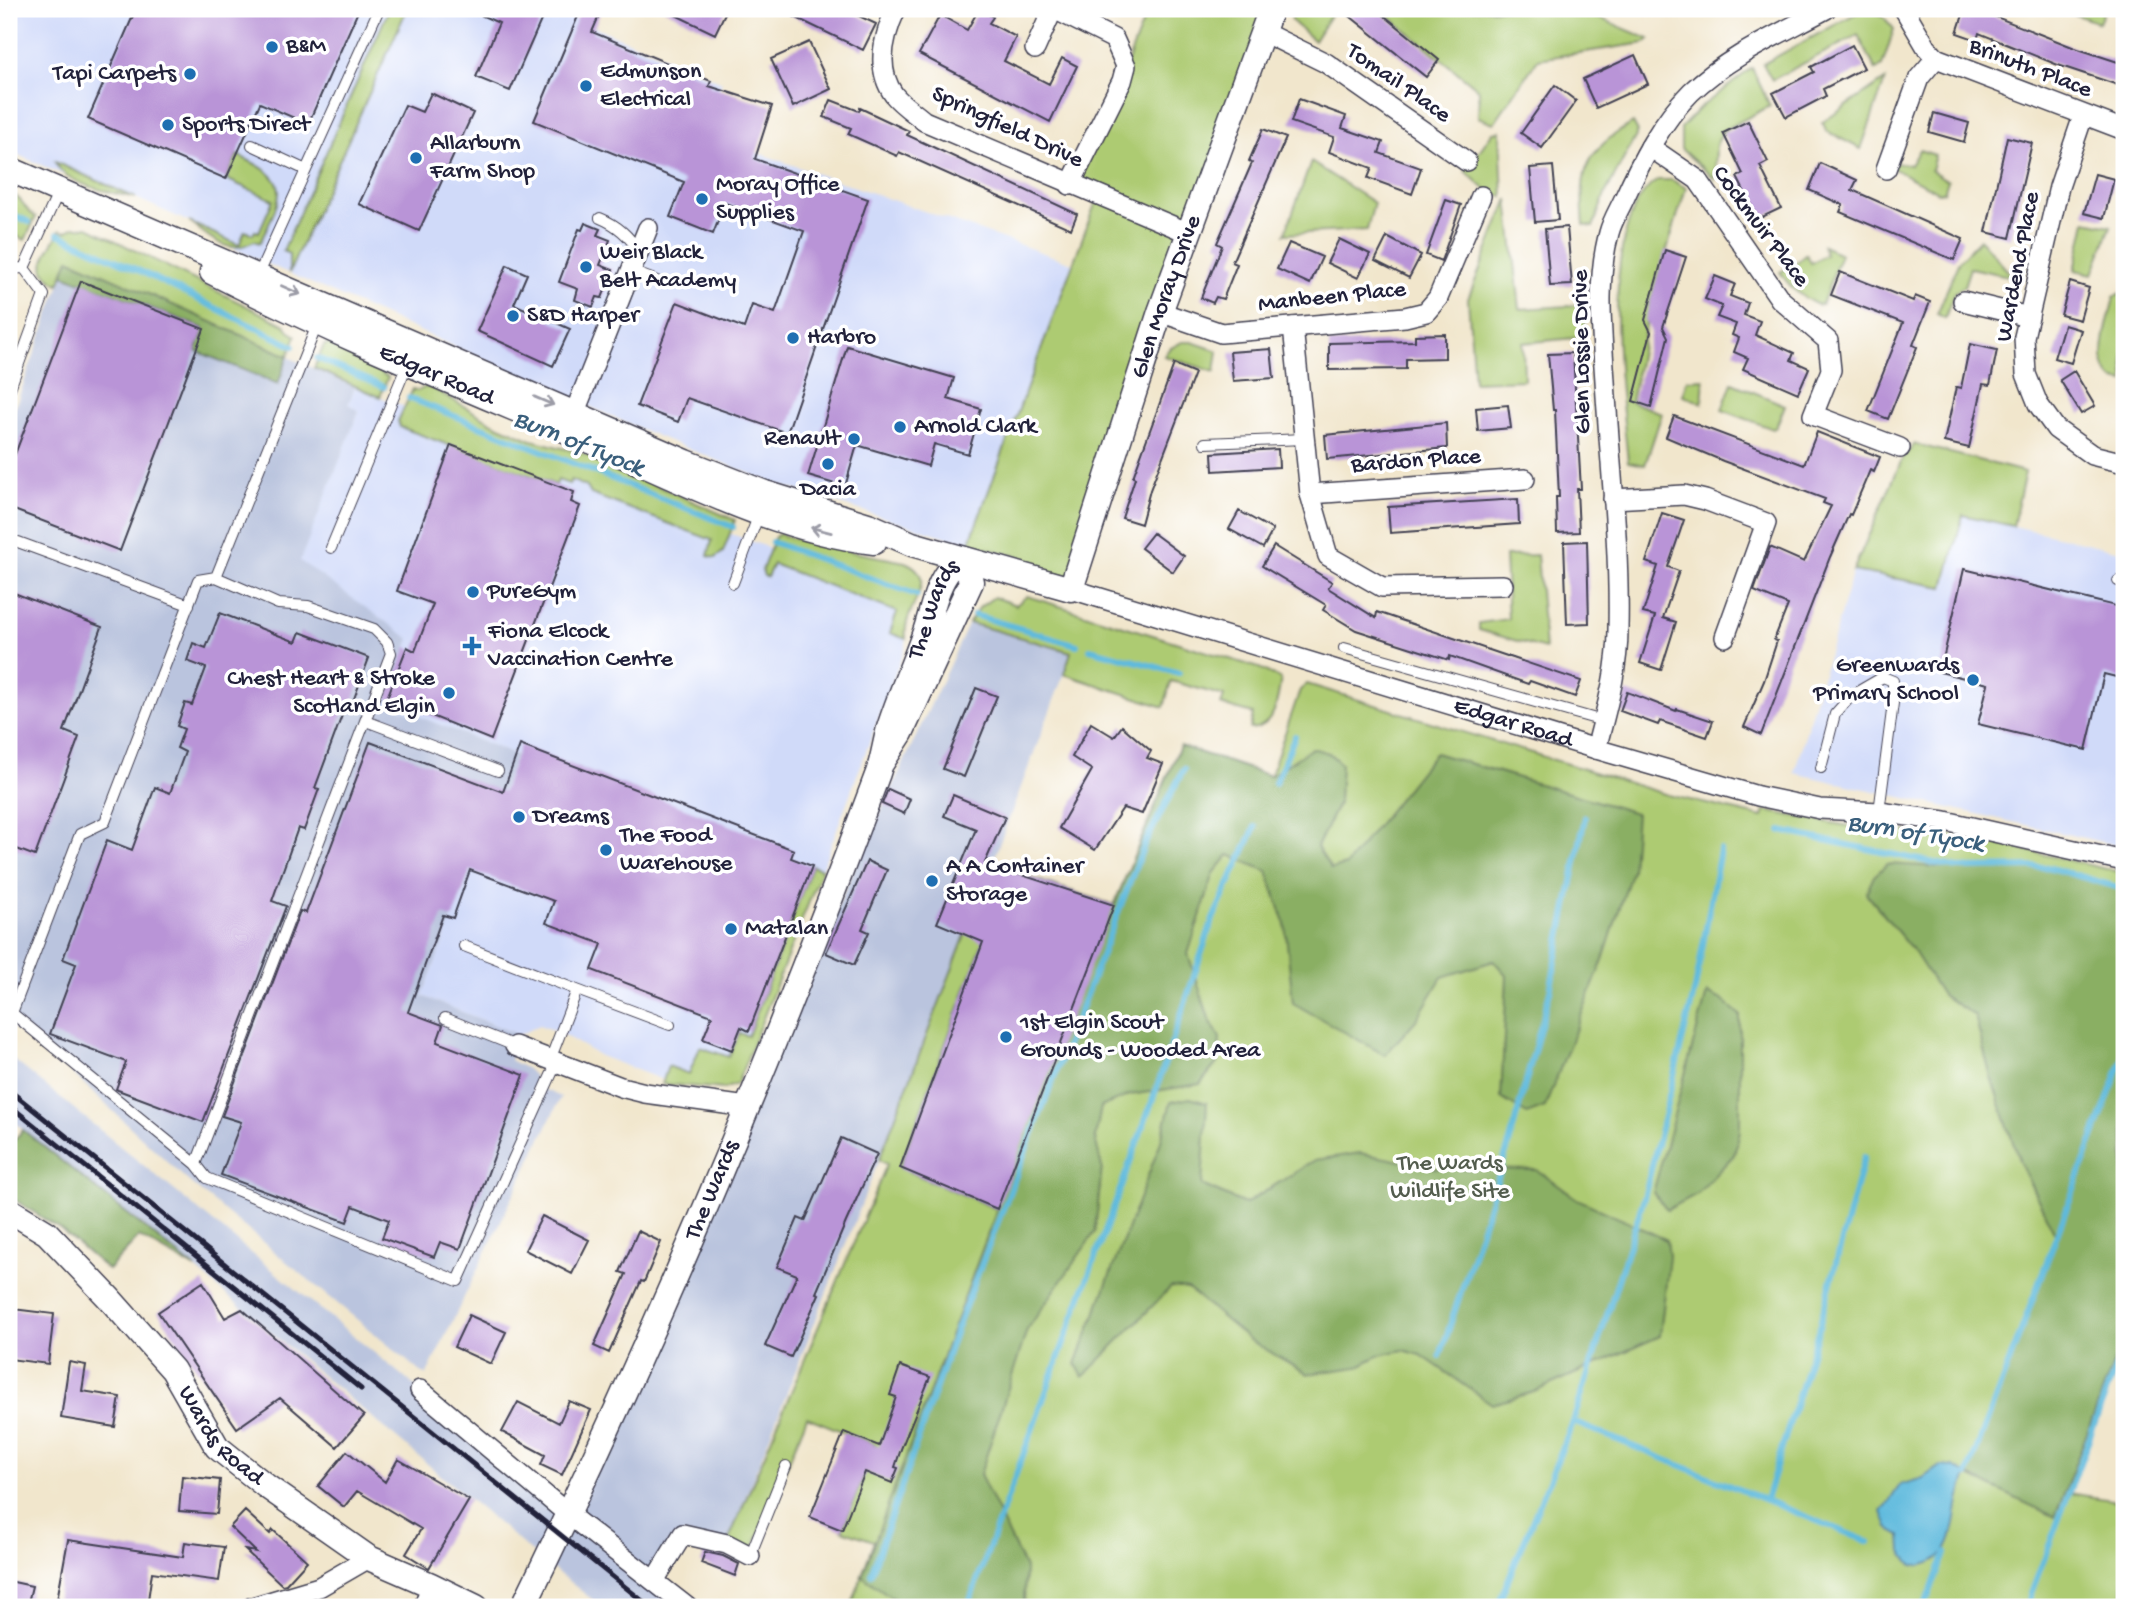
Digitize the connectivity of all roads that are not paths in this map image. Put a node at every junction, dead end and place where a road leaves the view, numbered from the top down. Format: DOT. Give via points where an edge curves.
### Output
graph roads {
  1 [pos="379,9"];
  2 [pos="896,9"];
  3 [pos="1054,9"];
  4 [pos="1826,9"];
  5 [pos="1903,9"];
  6 [pos="1267,20"];
  7 [pos="1035,49"];
  8 [pos="1936,58"];
  9 [pos="2083,116"];
  10 [pos="2124,131"];
  11 [pos="252,145"];
  12 [pos="1650,147"];
  13 [pos="1466,161"];
  14 [pos="9,169"];
  15 [pos="1886,169"];
  16 [pos="306,170"];
  17 [pos="1070,185"];
  18 [pos="59,191"];
  19 [pos="1481,196"];
  20 [pos="600,218"];
  21 [pos="648,228"];
  22 [pos="1188,233"];
  23 [pos="638,252"];
  24 [pos="24,268"];
  25 [pos="9,269"];
  26 [pos="631,271"];
  27 [pos="657,281"];
  28 [pos="256,284"];
  29 [pos="1964,302"];
  30 [pos="1160,312"];
  31 [pos="321,314"];
  32 [pos="2029,317"];
  33 [pos="1293,327"];
  34 [pos="412,354"];
  35 [pos="9,391"];
  36 [pos="571,423"];
  37 [pos="1304,439"];
  38 [pos="1205,443"];
  39 [pos="1900,448"];
  40 [pos="2124,463"];
  41 [pos="1525,479"];
  42 [pos="1310,494"];
  43 [pos="1613,499"];
  44 [pos="762,503"];
  45 [pos="18,542"];
  46 [pos="921,547"];
  47 [pos="331,548"];
  48 [pos="969,571"];
  49 [pos="216,577"];
  50 [pos="943,581"];
  51 [pos="733,583"];
  52 [pos="1503,585"];
  53 [pos="1071,589"];
  54 [pos="189,605"];
  55 [pos="1725,637"];
  56 [pos="1344,648"];
  57 [pos="366,721"];
  58 [pos="1604,721"];
  59 [pos="1596,749"];
  60 [pos="881,764"];
  61 [pos="1821,768"];
  62 [pos="498,771"];
  63 [pos="1879,812"];
  64 [pos="2124,861"];
  65 [pos="464,946"];
  66 [pos="577,990"];
  67 [pos="10,1011"];
  68 [pos="444,1018"];
  69 [pos="670,1025"];
  70 [pos="515,1046"];
  71 [pos="553,1061"];
  72 [pos="747,1107"];
  73 [pos="196,1164"];
  74 [pos="9,1210"];
  75 [pos="419,1390"];
  76 [pos="786,1466"];
  77 [pos="569,1515"];
  78 [pos="750,1556"];
  79 [pos="369,1558"];
  80 [pos="654,1581"];
  81 [pos="428,1596"];
  82 [pos="252,1607"];
  83 [pos="476,1607"];
  84 [pos="523,1607"];
  85 [pos="687,1607"];
  1 -- 16 [label="lane"];
  2 -- 17 [label="street, Springfield Drive" via="887,29 882,65 894,95 924,121"];
  3 -- 7 [label="street"];
  3 -- 17 [label="street" via="1114,39 1126,66"];
  4 -- 12 [label="street, Glen Lossie Drive" via="1714,73 1678,106"];
  5 -- 8 [label="street, Brinuth Place"];
  6 -- 13 [label="street, Tomail Place"];
  6 -- 22 [label="street, Glen Moray Drive"];
  8 -- 9 [label="street, Brinuth Place"];
  8 -- 15 [label="street" via="1919,78"];
  9 -- 10 [label="street, Brinuth Place"];
  9 -- 32 [label="street, Wardend Place" via="2059,187"];
  11 -- 16 [label="lane"];
  12 -- 39 [label="street, Cockmuir Place" via="1698,180 1780,299 1828,341 1831,370 1813,415"];
  12 -- 43 [label="street, Glen Lossie Drive" via="1609,232 1602,276"];
  14 -- 18 [label="street, Edgar Road"];
  16 -- 28 [label="lane"];
  17 -- 22 [label="street, Springfield Drive"];
  18 -- 24 [label="lane"];
  18 -- 28 [label="street, Edgar Road"];
  19 -- 33 [label="street, Manbeen Place" via="1438,298 1426,312"];
  20 -- 23 [label="lane" via="626,235"];
  21 -- 23 [label="street"];
  22 -- 30 [label="street, Glen Moray Drive"];
  23 -- 26 [label="street"];
  24 -- 25 [label="lane"];
  24 -- 35 [label="lane" via="44,295"];
  26 -- 27 [label="lane"];
  26 -- 36 [label="street"];
  28 -- 31 [label="street, Edgar Road"];
  29 -- 32 [label="street"];
  30 -- 33 [label="street, Manbeen Place" via="1221,333"];
  30 -- 53 [label="street, Glen Moray Drive"];
  31 -- 34 [label="street, Edgar Road"];
  31 -- 49 [label="lane"];
  32 -- 40 [label="street, Wardend Place" via="2024,337 2026,374 2038,404 2056,429 2092,455"];
  33 -- 37 [label="street"];
  34 -- 36 [label="street, Edgar Road"];
  34 -- 47 [label="lane"];
  36 -- 44 [label="street, Edgar Road"];
  37 -- 38 [label="lane"];
  37 -- 42 [label="street"];
  41 -- 42 [label="street, Bardon Place"];
  42 -- 52 [label="street" via="1328,556 1382,587"];
  43 -- 55 [label="street" via="1684,495 1766,523"];
  43 -- 58 [label="street, Glen Lossie Drive" via="1618,633"];
  44 -- 46 [label="street, Edgar Road" via="871,526"];
  44 -- 51 [label="lane"];
  45 -- 54 [label="lane"];
  46 -- 48 [label="street, Edgar Road"];
  46 -- 50 [label="street" via="941,568"];
  48 -- 50 [label="street, The Wards" via="952,568"];
  48 -- 53 [label="street, Edgar Road" via="994,568"];
  48 -- 60 [label="street, The Wards" via="901,733"];
  49 -- 54 [label="lane" via="198,580"];
  49 -- 57 [label="lane" via="278,604 308,606 383,636 391,653"];
  50 -- 60 [label="street, The Wards" via="889,728"];
  53 -- 59 [label="street, Edgar Road"];
  54 -- 67 [label="lane" via="105,822 80,834"];
  56 -- 58 [label="lane"];
  57 -- 62 [label="lane"];
  57 -- 73 [label="lane"];
  58 -- 59 [label="street, Glen Lossie Drive"];
  59 -- 63 [label="street, Edgar Road" via="1758,796 1820,809"];
  60 -- 72 [label="street, The Wards"];
  61 -- 63 [label="lane" via="1835,714 1852,695 1882,677 1893,681"];
  63 -- 64 [label="street, Edgar Road" via="1945,821"];
  65 -- 66 [label="lane"];
  66 -- 69 [label="lane"];
  66 -- 71 [label="lane"];
  67 -- 73 [label="lane"];
  68 -- 70 [label="lane"];
  70 -- 71 [label="street"];
  71 -- 72 [label="street" via="645,1093"];
  71 -- 73 [label="lane" via="458,1281 207,1178"];
  72 -- 77 [label="street, The Wards"];
  74 -- 79 [label="street, Wards Road" via="47,1233 173,1370 217,1447"];
  75 -- 77 [label="street"];
  76 -- 78 [label="lane"];
  77 -- 84 [label="street, The Wards"];
  77 -- 85 [label="street"];
  78 -- 80 [label="street" via="727,1544 683,1534"];
  79 -- 81 [label="street, Wards Road"];
  79 -- 82 [label="street" via="319,1587"];
  80 -- 85 [label="lane"];
  81 -- 83 [label="street, Wards Road"];
}
